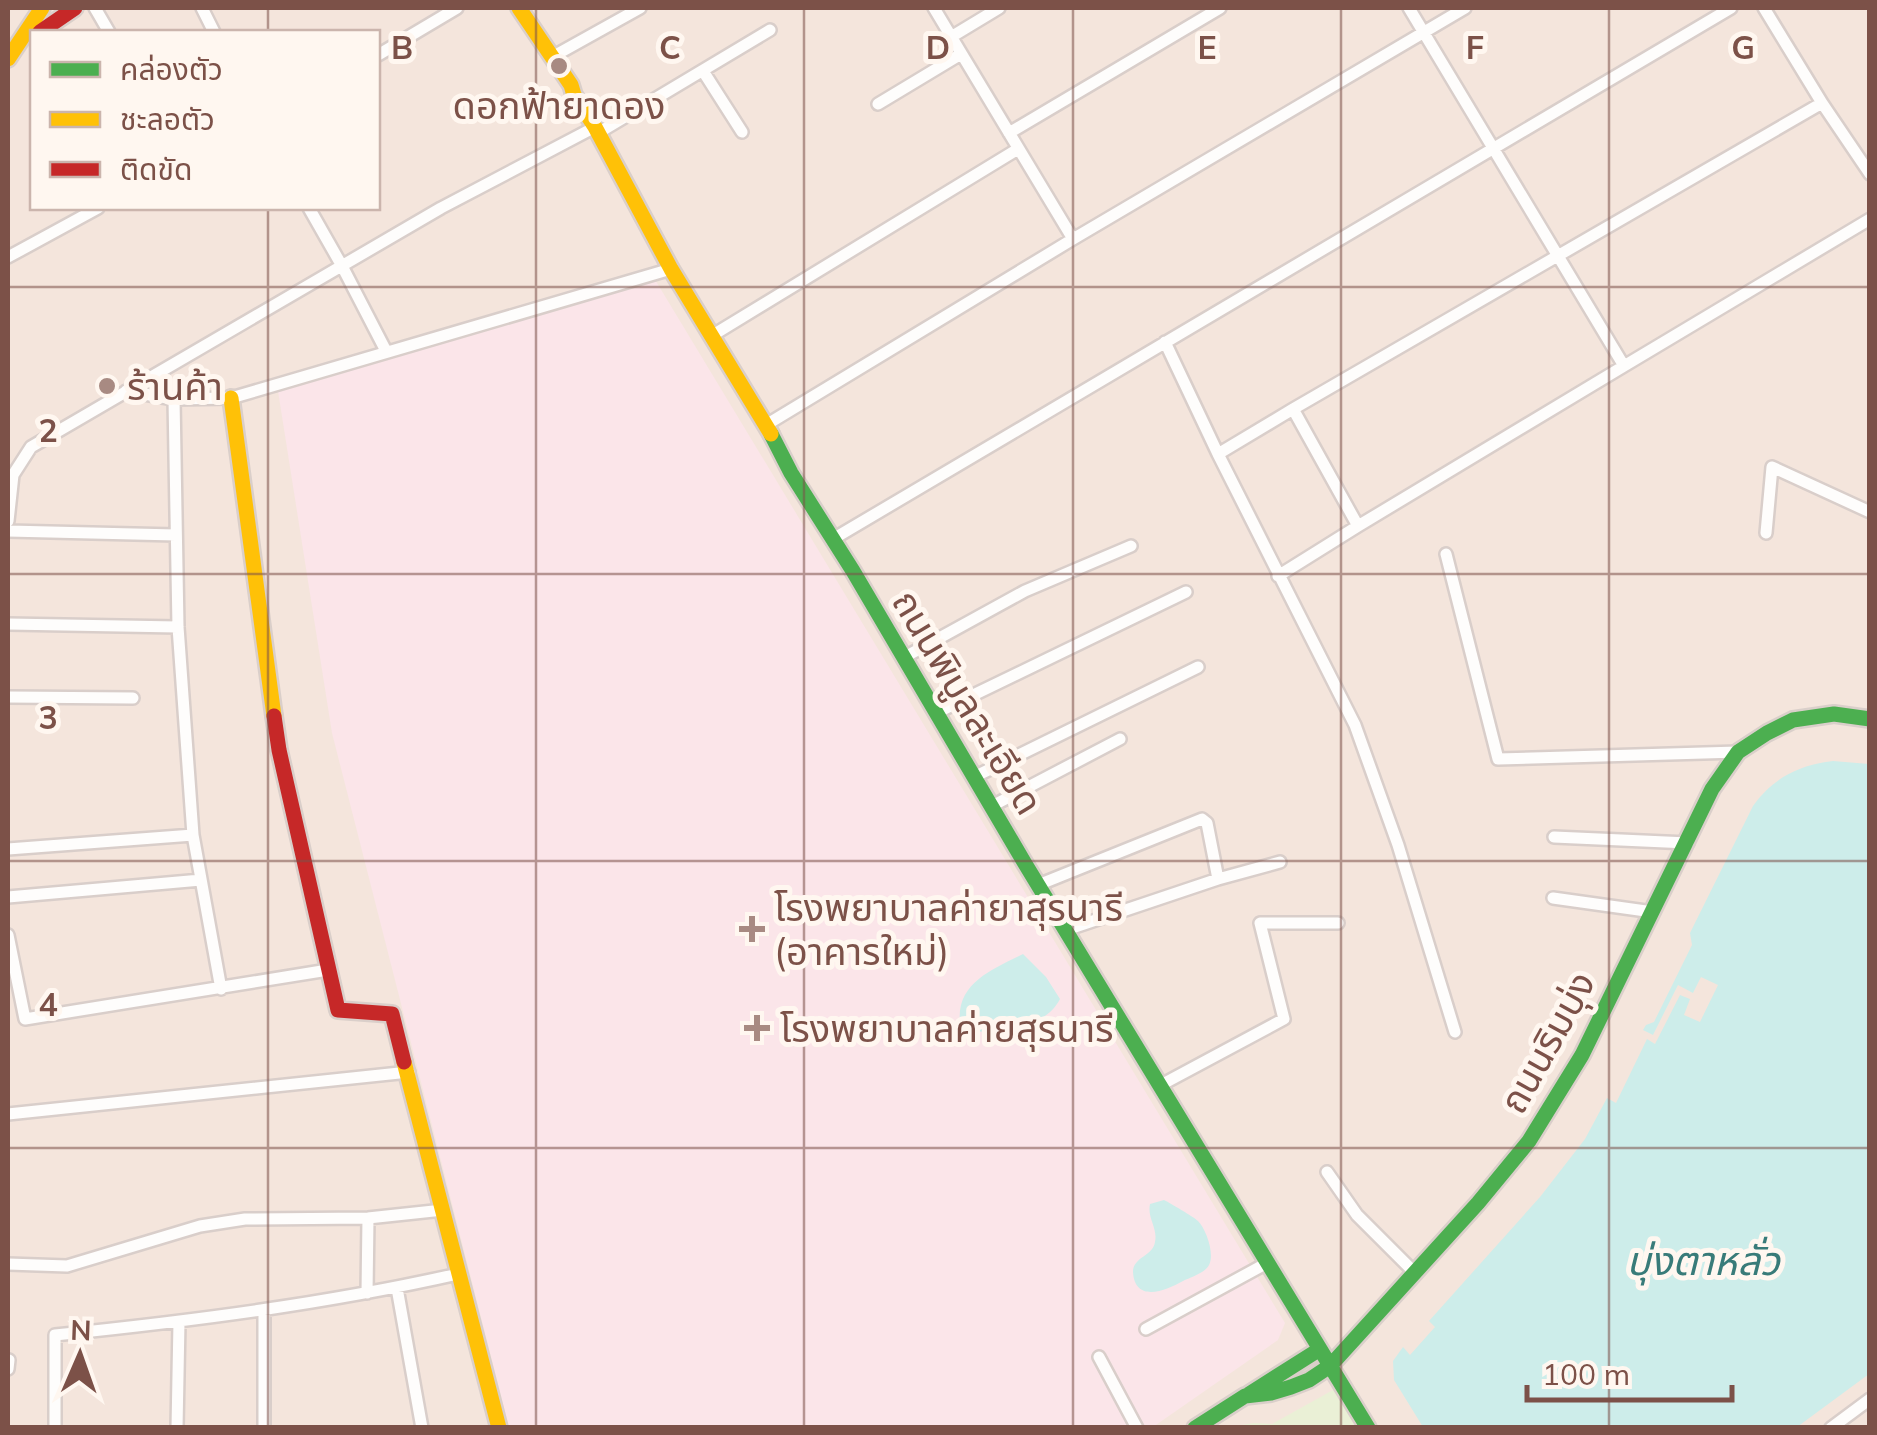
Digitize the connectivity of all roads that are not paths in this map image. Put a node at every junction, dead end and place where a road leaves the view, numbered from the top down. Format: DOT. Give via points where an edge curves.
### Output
graph roads {
  1 [pos="42,8"];
  2 [pos="75,8"];
  3 [pos="95,8"];
  4 [pos="456,8"];
  5 [pos="519,8"];
  6 [pos="640,8"];
  7 [pos="934,8"];
  8 [pos="999,8"];
  9 [pos="1220,8"];
  10 [pos="1409,8"];
  11 [pos="1465,8"];
  12 [pos="1730,8"];
  13 [pos="1764,8"];
  14 [pos="43,30"];
  15 [pos="109,30"];
  16 [pos="770,30"];
  17 [pos="1424,32"];
  18 [pos="951,37"];
  19 [pos="30,40"];
  20 [pos="380,54"];
  21 [pos="961,54"];
  22 [pos="9,56"];
  23 [pos="552,57"];
  24 [pos="703,71"];
  25 [pos="1822,103"];
  26 [pos="878,104"];
  27 [pos="597,130"];
  28 [pos="742,132"];
  29 [pos="1009,133"];
  30 [pos="1493,147"];
  31 [pos="1018,148"];
  32 [pos="1870,174"];
  33 [pos="94,210"];
  34 [pos="310,210"];
  35 [pos="1870,219"];
  36 [pos="1073,239"];
  37 [pos="1559,254"];
  38 [pos="8,257"];
  39 [pos="342,266"];
  40 [pos="670,268"];
  41 [pos="713,336"];
  42 [pos="1165,342"];
  43 [pos="386,351"];
  44 [pos="1624,366"];
  45 [pos="126,391"];
  46 [pos="174,398"];
  47 [pos="231,398"];
  48 [pos="1292,409"];
  49 [pos="766,425"];
  50 [pos="1218,454"];
  51 [pos="10,475"];
  52 [pos="1870,512"];
  53 [pos="8,521"];
  54 [pos="1358,526"];
  55 [pos="8,531"];
  56 [pos="1766,533"];
  57 [pos="176,536"];
  58 [pos="834,540"];
  59 [pos="1131,546"];
  60 [pos="1446,554"];
  61 [pos="1278,576"];
  62 [pos="1186,592"];
  63 [pos="8,624"];
  64 [pos="178,627"];
  65 [pos="904,658"];
  66 [pos="1198,667"];
  67 [pos="8,697"];
  68 [pos="133,698"];
  69 [pos="936,712"];
  70 [pos="1870,719"];
  71 [pos="1120,739"];
  72 [pos="1738,752"];
  73 [pos="974,776"];
  74 [pos="992,806"];
  75 [pos="193,834"];
  76 [pos="1554,838"];
  77 [pos="1688,843"];
  78 [pos="8,849"];
  79 [pos="1280,862"];
  80 [pos="1218,879"];
  81 [pos="202,880"];
  82 [pos="1038,885"];
  83 [pos="8,898"];
  84 [pos="1553,898"];
  85 [pos="1653,912"];
  86 [pos="1338,923"];
  87 [pos="1066,930"];
  88 [pos="8,935"];
  89 [pos="328,970"];
  90 [pos="221,989"];
  91 [pos="1455,1032"];
  92 [pos="409,1072"];
  93 [pos="1159,1086"];
  94 [pos="8,1114"];
  95 [pos="1327,1172"];
  96 [pos="444,1210"];
  97 [pos="368,1218"];
  98 [pos="1267,1263"];
  99 [pos="8,1264"];
  100 [pos="1416,1272"];
  101 [pos="458,1274"];
  102 [pos="397,1288"];
  103 [pos="367,1293"];
  104 [pos="264,1310"];
  105 [pos="179,1322"];
  106 [pos="1146,1328"];
  107 [pos="1320,1349"];
  108 [pos="1099,1357"];
  109 [pos="1330,1366"];
  110 [pos="1246,1396"];
  111 [pos="1870,1399"];
  112 [pos="55,1428"];
  113 [pos="178,1428"];
  114 [pos="264,1428"];
  115 [pos="422,1428"];
  116 [pos="499,1428"];
  117 [pos="1137,1428"];
  118 [pos="1195,1428"];
  119 [pos="1368,1428"];
  120 [pos="1831,1428"];
  1 -- 22 [label="street"];
  2 -- 14 [label="street"];
  3 -- 15 [label="street"];
  4 -- 20 [label="street"];
  5 -- 23 [label="street, ถนนพิบูลละเอียด"];
  6 -- 23 [label="street"];
  7 -- 18 [label="street"];
  8 -- 18 [label="street"];
  9 -- 29 [label="street"];
  10 -- 17 [label="street"];
  11 -- 17 [label="street"];
  12 -- 30 [label="street"];
  13 -- 25 [label="street"];
  16 -- 24 [label="street"];
  17 -- 30 [label="street"];
  17 -- 36 [label="street"];
  18 -- 21 [label="street"];
  19 -- 22 [label="street"];
  21 -- 26 [label="street"];
  21 -- 29 [label="street"];
  23 -- 27 [label="street, ถนนพิบูลละเอียด"];
  24 -- 27 [label="street"];
  24 -- 28 [label="street"];
  25 -- 32 [label="street"];
  25 -- 37 [label="street"];
  27 -- 39 [label="street"];
  27 -- 40 [label="street, ถนนพิบูลละเอียด"];
  29 -- 31 [label="street"];
  30 -- 37 [label="street"];
  30 -- 42 [label="street"];
  31 -- 36 [label="street"];
  31 -- 41 [label="street"];
  33 -- 38 [label="street"];
  34 -- 39 [label="street"];
  35 -- 44 [label="street"];
  36 -- 49 [label="street"];
  37 -- 44 [label="street"];
  37 -- 48 [label="street"];
  39 -- 43 [label="street"];
  39 -- 45 [label="street"];
  40 -- 41 [label="street, ถนนพิบูลละเอียด"];
  40 -- 43 [label="street"];
  41 -- 49 [label="street, ถนนพิบูลละเอียด"];
  42 -- 50 [label="street"];
  42 -- 58 [label="street"];
  43 -- 47 [label="street"];
  44 -- 54 [label="street"];
  45 -- 46 [label="street"];
  45 -- 51 [label="street" via="31,447"];
  46 -- 47 [label="street"];
  46 -- 57 [label="street"];
  47 -- 89 [label="street" via="279,750"];
  48 -- 50 [label="street"];
  48 -- 54 [label="street"];
  49 -- 58 [label="street, ถนนพิบูลละเอียด"];
  50 -- 61 [label="street"];
  51 -- 53 [label="street"];
  52 -- 56 [label="street" via="1772,467"];
  54 -- 61 [label="street"];
  55 -- 57 [label="street"];
  57 -- 64 [label="street"];
  58 -- 65 [label="street, ถนนพิบูลละเอียด"];
  59 -- 65 [label="street" via="1025,591"];
  60 -- 72 [label="street" via="1498,760"];
  61 -- 91 [label="street" via="1355,726"];
  62 -- 69 [label="street"];
  63 -- 64 [label="street"];
  64 -- 75 [label="street"];
  65 -- 69 [label="street, ถนนพิบูลละเอียด"];
  66 -- 73 [label="street"];
  67 -- 68 [label="street"];
  69 -- 73 [label="street, ถนนพิบูลละเอียด"];
  70 -- 72 [label="street, ถนนริมบุ่ง" via="1834,714 1794,720"];
  71 -- 74 [label="street"];
  72 -- 77 [label="street, ถนนริมบุ่ง"];
  73 -- 74 [label="street, ถนนพิบูลละเอียด"];
  74 -- 82 [label="street, ถนนพิบูลละเอียด"];
  75 -- 78 [label="street"];
  75 -- 81 [label="street"];
  76 -- 77 [label="street"];
  77 -- 85 [label="street, ถนนริมบุ่ง"];
  79 -- 80 [label="street"];
  80 -- 82 [label="street" via="1202,818"];
  80 -- 87 [label="street"];
  81 -- 83 [label="street"];
  81 -- 90 [label="street"];
  82 -- 87 [label="street, ถนนพิบูลละเอียด"];
  84 -- 85 [label="street"];
  85 -- 100 [label="street, ถนนริมบุ่ง" via="1582,1055 1529,1141"];
  86 -- 93 [label="street" via="1260,923 1284,1019"];
  87 -- 93 [label="street, ถนนพิบูลละเอียด"];
  88 -- 90 [label="street" via="25,1019"];
  89 -- 90 [label="street"];
  89 -- 92 [label="street" via="338,1010 392,1014"];
  92 -- 94 [label="street"];
  92 -- 96 [label="street"];
  93 -- 98 [label="street, ถนนพิบูลละเอียด"];
  95 -- 100 [label="street" via="1357,1214"];
  96 -- 97 [label="street"];
  96 -- 101 [label="street"];
  97 -- 99 [label="street" via="245,1219 67,1266"];
  97 -- 103 [label="street"];
  98 -- 106 [label="street"];
  98 -- 107 [label="street, ถนนพิบูลละเอียด"];
  100 -- 109 [label="street, ถนนริมบุ่ง"];
  101 -- 102 [label="street"];
  101 -- 116 [label="street"];
  102 -- 103 [label="street"];
  102 -- 115 [label="street"];
  103 -- 104 [label="street"];
  104 -- 105 [label="street"];
  104 -- 114 [label="street"];
  105 -- 112 [label="street" via="56,1334"];
  105 -- 113 [label="street"];
  107 -- 109 [label="street, ถนนพิบูลละเอียด"];
  107 -- 110 [label="street, ถนนริมบุ่ง"];
  108 -- 117 [label="street"];
  109 -- 110 [label="street, ถนนริมบุ่ง" via="1291,1387"];
  109 -- 119 [label="street, ถนนพิบูลละเอียด"];
  110 -- 118 [label="street, ถนนริมบุ่ง"];
  111 -- 120 [label="street"];
}
